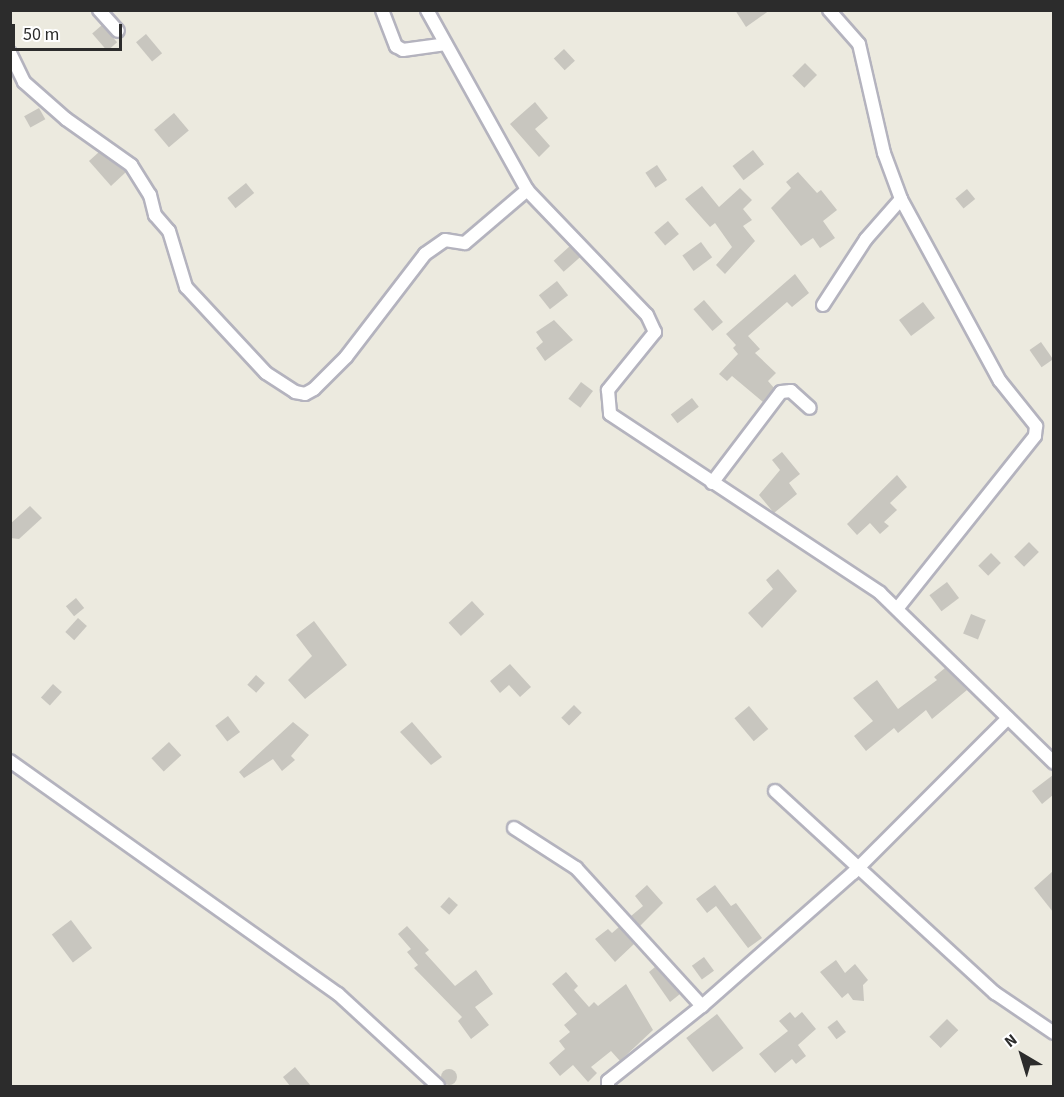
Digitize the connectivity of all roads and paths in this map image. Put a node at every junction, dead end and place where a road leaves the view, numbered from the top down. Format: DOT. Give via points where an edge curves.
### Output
graph roads {
  1 [pos="99,10"];
  2 [pos="382,10"];
  3 [pos="427,10"];
  4 [pos="829,10"];
  5 [pos="118,31"];
  6 [pos="446,44"];
  7 [pos="10,53"];
  8 [pos="527,190"];
  9 [pos="901,199"];
  10 [pos="823,305"];
  11 [pos="810,408"];
  12 [pos="712,483"];
  13 [pos="897,609"];
  14 [pos="1008,718"];
  15 [pos="10,761"];
  16 [pos="1053,763"];
  17 [pos="775,791"];
  18 [pos="514,828"];
  19 [pos="858,867"];
  20 [pos="702,1006"];
  21 [pos="1053,1033"];
  22 [pos="438,1086"];
  23 [pos="608,1086"];
  1 -- 5 [label="street"];
  2 -- 6 [label="street" via="396,46 404,50"];
  3 -- 6 [label="street"];
  4 -- 9 [label="street" via="859,44 884,153"];
  6 -- 8 [label="street"];
  7 -- 8 [label="street" via="24,82 131,165 150,195 155,215 169,231 186,287 266,374 295,392 304,394 314,389 346,357 425,254 445,240 465,243"];
  8 -- 12 [label="street" via="647,315 655,332 608,390 610,414"];
  9 -- 10 [label="street" via="871,232"];
  9 -- 13 [label="street" via="1000,381 1036,426 1035,436"];
  11 -- 12 [label="street" via="791,392 781,392"];
  12 -- 13 [label="street" via="880,593"];
  13 -- 14 [label="street"];
  14 -- 16 [label="street"];
  14 -- 19 [label="street"];
  15 -- 22 [label="street" via="339,994"];
  17 -- 19 [label="street"];
  18 -- 20 [label="street" via="576,868"];
  19 -- 20 [label="street"];
  19 -- 21 [label="street" via="995,993"];
  20 -- 23 [label="street" via="608,1081"];
}
